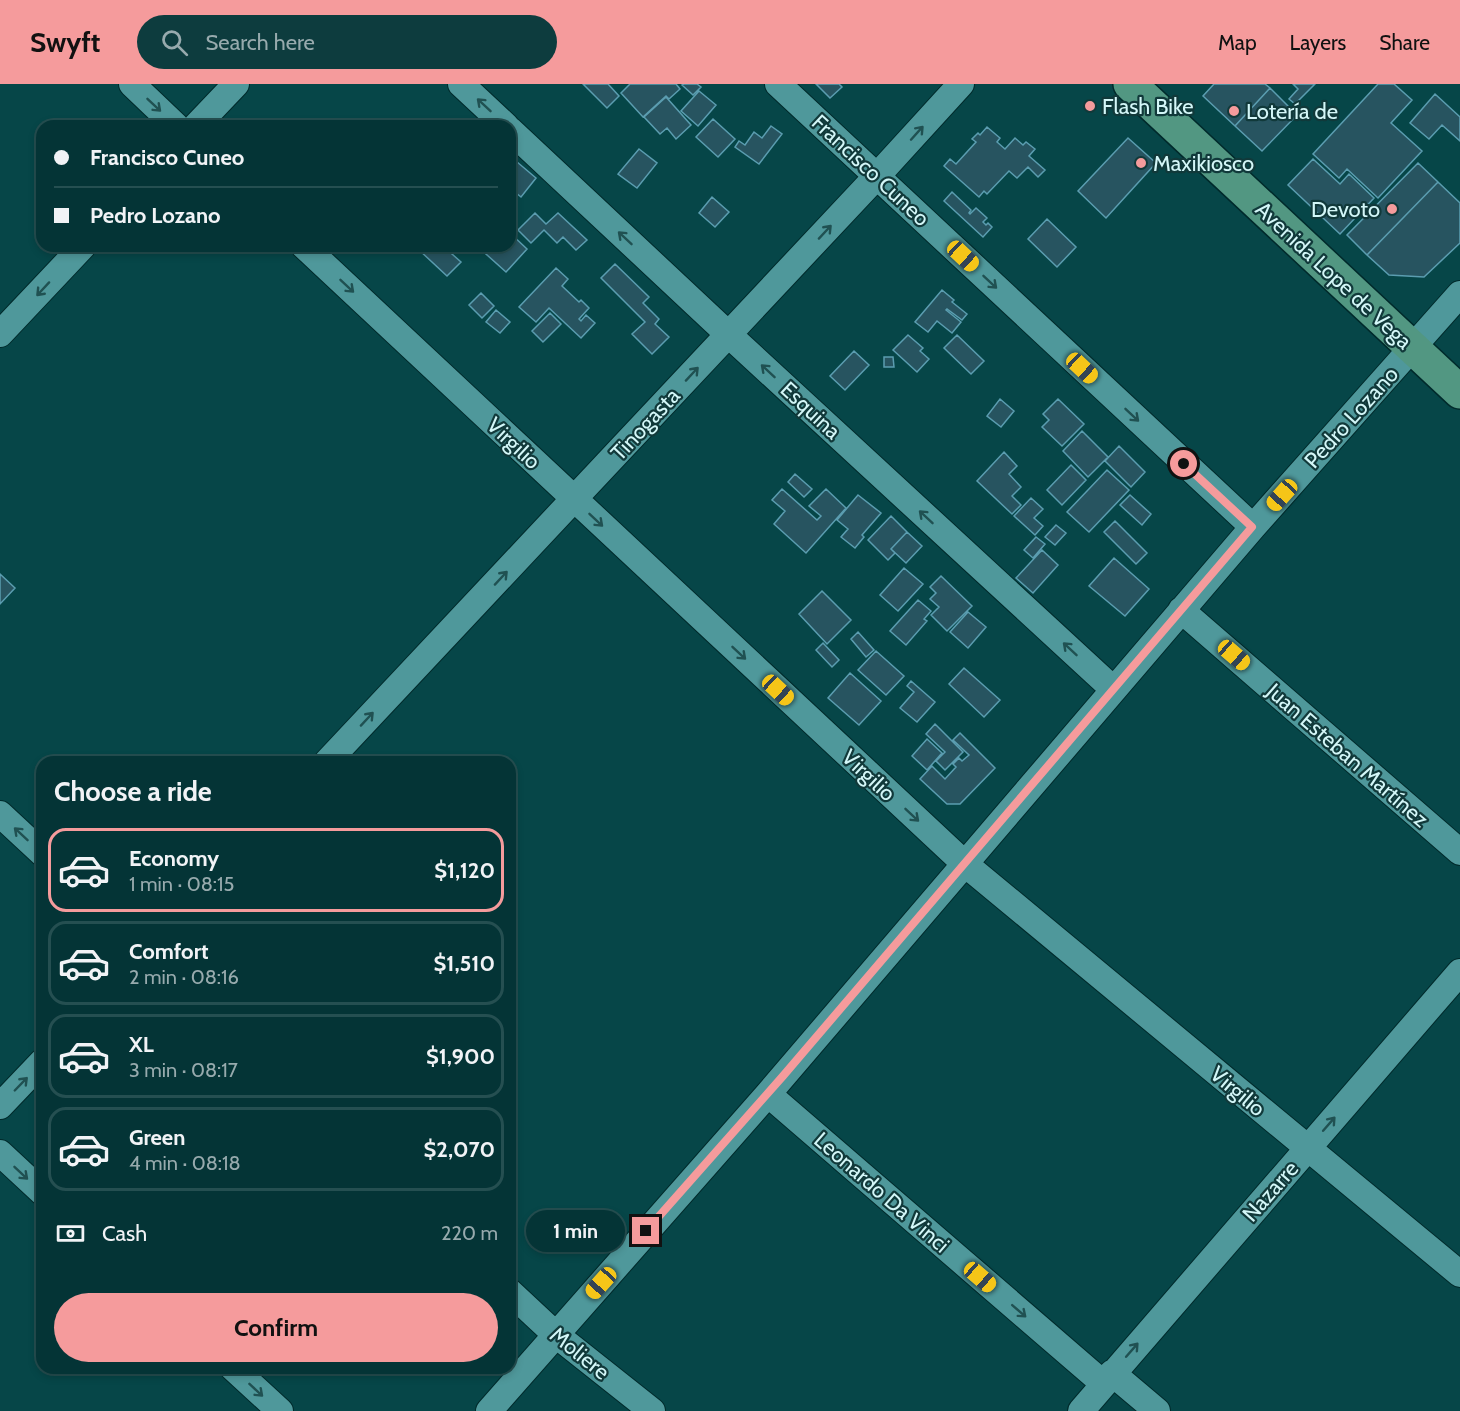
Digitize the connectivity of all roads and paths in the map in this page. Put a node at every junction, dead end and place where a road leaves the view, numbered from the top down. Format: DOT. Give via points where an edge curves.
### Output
graph roads {
  1 [pos="132,84"];
  2 [pos="236,84"];
  3 [pos="461,84"];
  4 [pos="778,84"];
  5 [pos="961,84"];
  6 [pos="1130,84"];
  7 [pos="170,120"];
  8 [pos="202,120"];
  9 [pos="500,120"];
  10 [pos="516,136"];
  11 [pos="877,176"];
  12 [pos="77,252"];
  13 [pos="310,252"];
  14 [pos="1460,294"];
  15 [pos="0,334"];
  16 [pos="729,335"];
  17 [pos="1413,348"];
  18 [pos="1460,392"];
  19 [pos="574,500"];
  20 [pos="1252,527"];
  21 [pos="1182,610"];
  22 [pos="1113,689"];
  23 [pos="333,756"];
  24 [pos="0,814"];
  25 [pos="36,847"];
  26 [pos="1460,852"];
  27 [pos="965,864"];
  28 [pos="1460,972"];
  29 [pos="36,1068"];
  30 [pos="768,1094"];
  31 [pos="0,1106"];
  32 [pos="1307,1149"];
  33 [pos="0,1153"];
  34 [pos="36,1186"];
  35 [pos="1460,1274"];
  36 [pos="516,1298"];
  37 [pos="555,1334"];
  38 [pos="240,1374"];
  39 [pos="1108,1379"];
  40 [pos="280,1411"];
  41 [pos="489,1411"];
  42 [pos="652,1411"];
  43 [pos="1081,1411"];
  44 [pos="1157,1411"];
  1 -- 7 [label="street, one-way"];
  2 -- 8 [label="street"];
  9 -- 3 [label="street, one-way"];
  4 -- 11 [label="street, Francisco Cuneo"];
  11 -- 5 [label="street, Tinogasta, one-way"];
  6 -- 17 [label="main road, Avenida Lope de Vega"];
  16 -- 10 [label="street, Esquina, one-way"];
  16 -- 11 [label="street, Tinogasta, one-way"];
  11 -- 20 [label="street, Francisco Cuneo, one-way"];
  12 -- 15 [label="street, one-way"];
  13 -- 19 [label="street, Virgilio, one-way"];
  14 -- 17 [label="street, Pedro Lozano"];
  19 -- 16 [label="street, Tinogasta, one-way"];
  22 -- 16 [label="street, Esquina, one-way"];
  17 -- 18 [label="main road, Avenida Lope de Vega"];
  17 -- 20 [label="street, Pedro Lozano"];
  23 -- 19 [label="street, Tinogasta, one-way"];
  19 -- 27 [label="street, Virgilio, one-way"];
  20 -- 21 [label="street, Pedro Lozano"];
  21 -- 22 [label="street, Pedro Lozano"];
  21 -- 26 [label="street, Juan Esteban Martínez"];
  22 -- 27 [label="street, Pedro Lozano"];
  25 -- 24 [label="street, one-way"];
  27 -- 30 [label="street, Pedro Lozano"];
  27 -- 32 [label="street, Virgilio"];
  32 -- 28 [label="street, Nazarre, one-way"];
  31 -- 29 [label="street, one-way"];
  30 -- 37 [label="street, Pedro Lozano"];
  30 -- 39 [label="street, Leonardo Da Vinci, one-way"];
  32 -- 35 [label="street, Virgilio"];
  39 -- 32 [label="street, Nazarre, one-way"];
  33 -- 34 [label="street, one-way"];
  36 -- 37 [label="street, Moliere"];
  37 -- 41 [label="street, Pedro Lozano"];
  37 -- 42 [label="street, Moliere"];
  38 -- 40 [label="street, one-way"];
  39 -- 43 [label="street, Nazarre"];
  39 -- 44 [label="street, Leonardo Da Vinci"];
}
